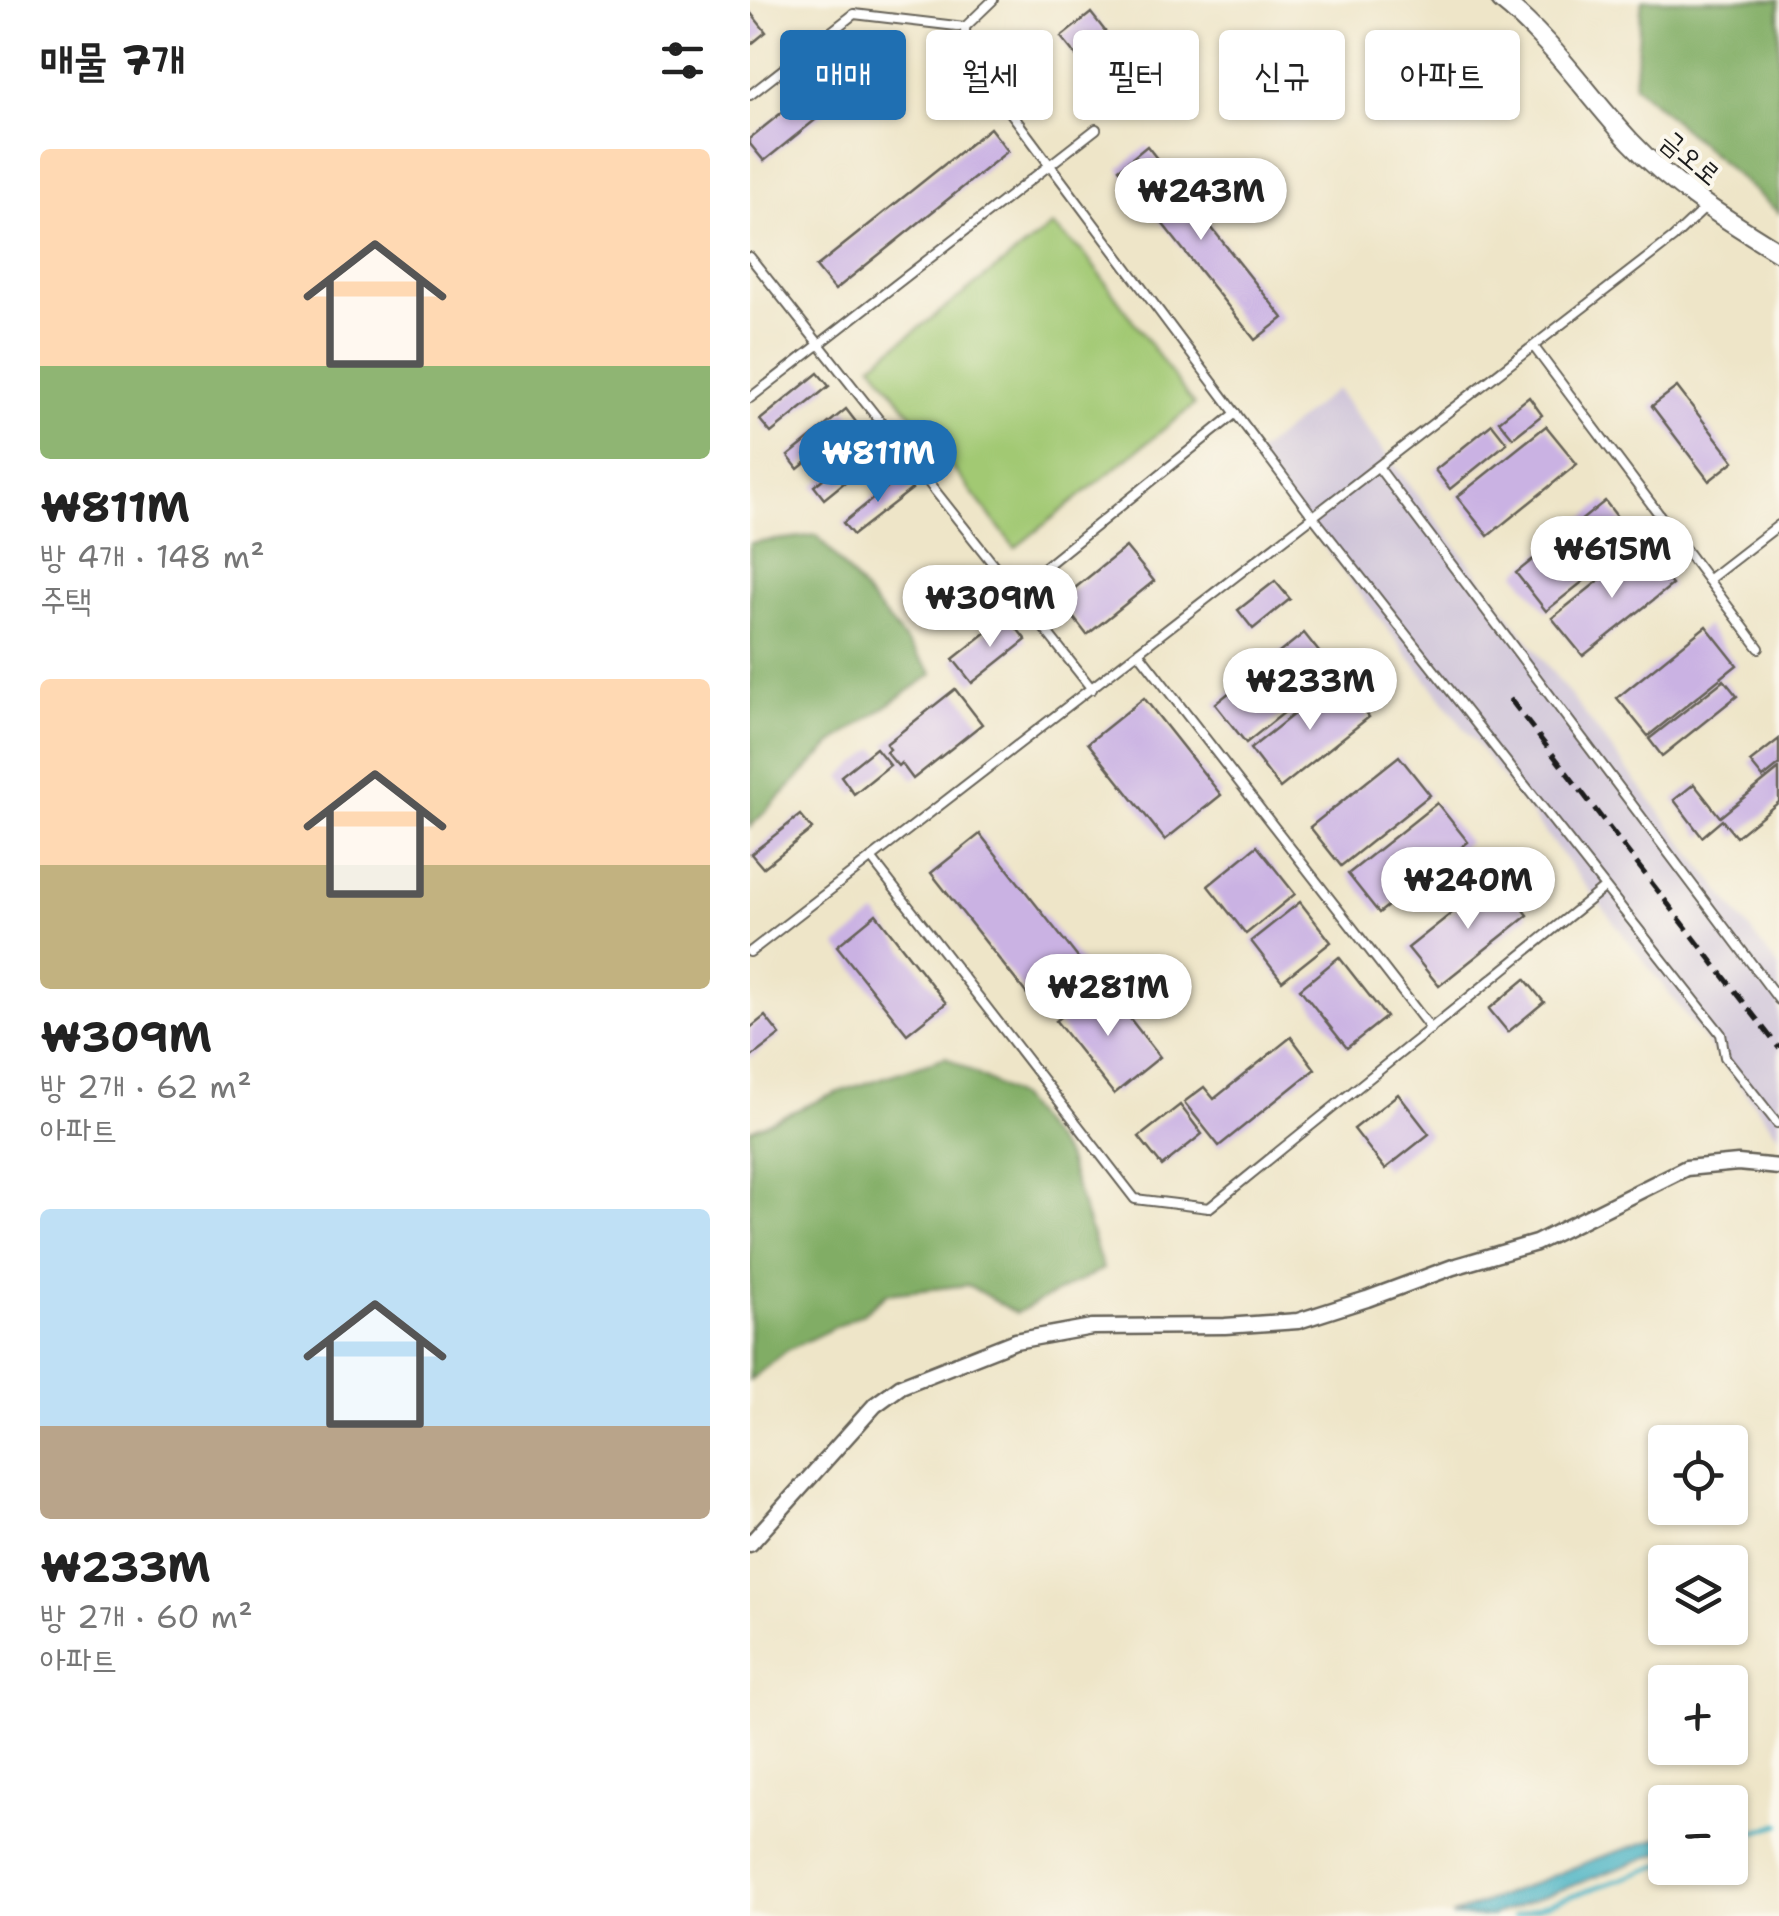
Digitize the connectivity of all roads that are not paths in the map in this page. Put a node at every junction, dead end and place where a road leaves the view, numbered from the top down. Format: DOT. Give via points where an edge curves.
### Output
graph roads {
  1 [pos="993,0"];
  2 [pos="1501,0"];
  3 [pos="964,27"];
  4 [pos="750,94"];
  5 [pos="1096,129"];
  6 [pos="1051,164"];
  7 [pos="1706,207"];
  8 [pos="1779,252"];
  9 [pos="750,257"];
  10 [pos="819,344"];
  11 [pos="1534,347"];
  12 [pos="750,398"];
  13 [pos="1236,412"];
  14 [pos="1379,468"];
  15 [pos="1314,518"];
  16 [pos="1779,525"];
  17 [pos="1708,580"];
  18 [pos="1014,592"];
  19 [pos="1758,648"];
  20 [pos="1138,653"];
  21 [pos="1092,689"];
  22 [pos="872,858"];
  23 [pos="1604,888"];
  24 [pos="750,952"];
  25 [pos="1779,1000"];
  26 [pos="1430,1029"];
  27 [pos="1777,1123"];
  28 [pos="1779,1167"];
  29 [pos="750,1544"];
  1 -- 3 [label="lane"];
  2 -- 7 [label="street, 금오로" via="1527,20 1634,145"];
  3 -- 4 [label="lane" via="854,14"];
  3 -- 6 [label="lane" via="966,53"];
  5 -- 6 [label="lane"];
  6 -- 10 [label="lane"];
  6 -- 13 [label="lane"];
  7 -- 8 [label="street, 금오로"];
  7 -- 11 [label="lane"];
  9 -- 10 [label="lane"];
  10 -- 12 [label="lane"];
  10 -- 18 [label="lane"];
  11 -- 14 [label="lane"];
  11 -- 17 [label="lane"];
  13 -- 15 [label="lane"];
  13 -- 18 [label="lane"];
  14 -- 15 [label="lane"];
  14 -- 25 [label="lane"];
  15 -- 20 [label="lane"];
  15 -- 23 [label="lane"];
  16 -- 17 [label="lane"];
  17 -- 19 [label="lane"];
  18 -- 21 [label="lane"];
  20 -- 21 [label="lane"];
  20 -- 26 [label="lane"];
  21 -- 22 [label="lane"];
  22 -- 24 [label="lane"];
  22 -- 26 [label="lane" via="1135,1200 1209,1208"];
  23 -- 26 [label="lane"];
  23 -- 27 [label="lane" via="1721,1034 1725,1057"];
  28 -- 29 [label="street" via="1686,1168 1536,1243 1298,1321 1092,1327 1015,1341 900,1386 875,1405"];
}
